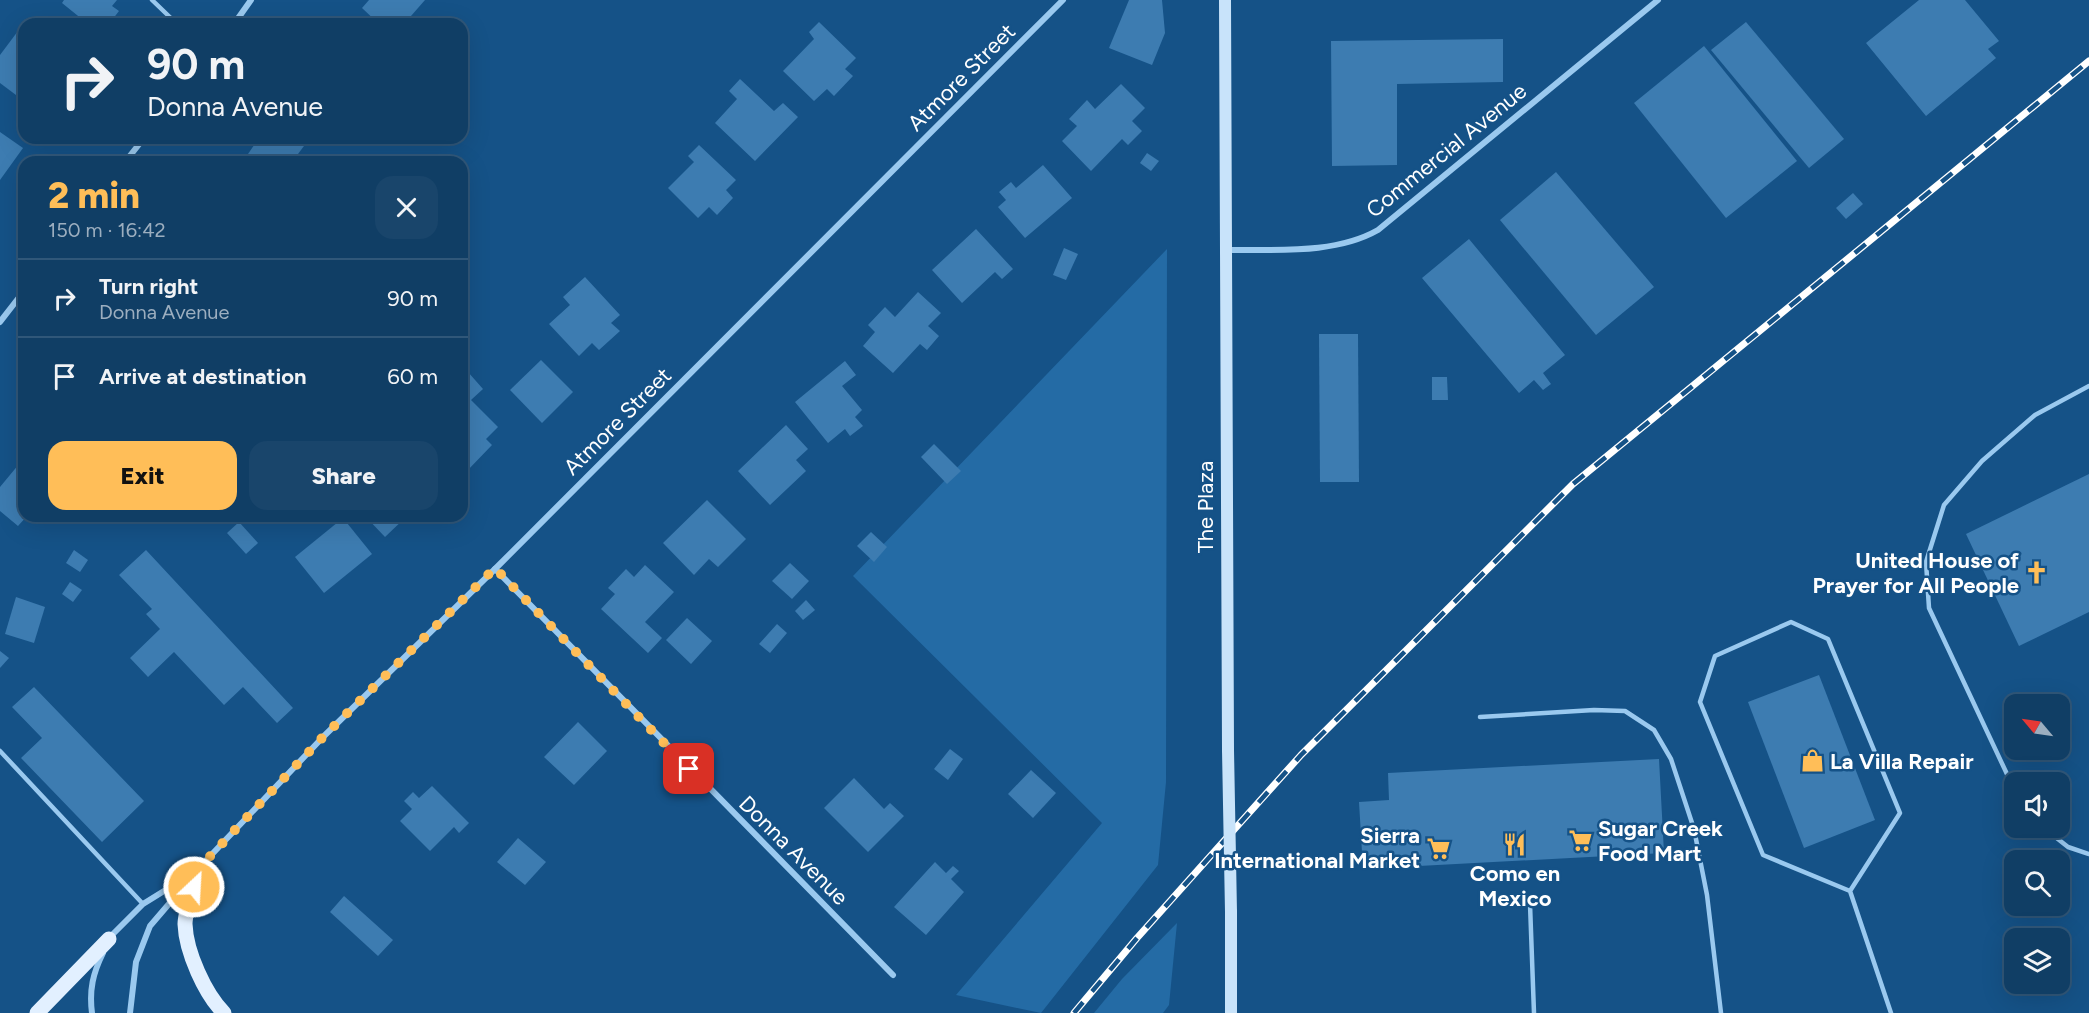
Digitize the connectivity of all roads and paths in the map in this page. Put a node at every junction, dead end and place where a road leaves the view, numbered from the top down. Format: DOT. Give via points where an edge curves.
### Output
graph roads {
  1 [pos="152,0"];
  2 [pos="251,0"];
  3 [pos="1063,0"];
  4 [pos="1225,0"];
  5 [pos="1658,0"];
  6 [pos="171,18"];
  7 [pos="238,18"];
  8 [pos="139,144"];
  9 [pos="130,156"];
  10 [pos="1225,250"];
  11 [pos="18,299"];
  12 [pos="0,322"];
  13 [pos="2089,386"];
  14 [pos="495,568"];
  15 [pos="1480,717"];
  16 [pos="0,751"];
  17 [pos="2006,772"];
  18 [pos="2057,838"];
  19 [pos="2089,854"];
  20 [pos="198,869"];
  21 [pos="1850,891"];
  22 [pos="143,904"];
  23 [pos="1530,904"];
  24 [pos="109,939"];
  25 [pos="893,975"];
  26 [pos="37,1013"];
  27 [pos="93,1013"];
  28 [pos="130,1013"];
  29 [pos="224,1013"];
  30 [pos="1231,1013"];
  31 [pos="1534,1013"];
  32 [pos="1722,1013"];
  33 [pos="1891,1013"];
  1 -- 6 [label="lane"];
  2 -- 7 [label="street"];
  3 -- 14 [label="street, Atmore Street"];
  4 -- 10 [label="main road, The Plaza"];
  5 -- 10 [label="street, Commercial Avenue" via="1365,238 1336,247"];
  8 -- 9 [label="street"];
  10 -- 30 [label="main road, The Plaza, bridge"];
  11 -- 12 [label="street"];
  13 -- 17 [label="lane" via="2035,415 1982,461 1944,505 1926,562 1929,608"];
  14 -- 20 [label="street, Atmore Street" via="323,737"];
  14 -- 25 [label="street, Donna Avenue"];
  15 -- 32 [label="lane" via="1625,711 1654,730 1671,759 1694,829"];
  16 -- 22 [label="lane"];
  18 -- 19 [label="lane" via="2068,847"];
  20 -- 22 [label="street, Atmore Street"];
  20 -- 28 [label="street, Atmore Street" via="150,926 136,962"];
  20 -- 29 [label="main road" via="185,923 193,959 212,1000"];
  21 -- 21 [label="lane" via="1900,813 1828,639 1791,622 1715,656 1700,702 1763,855"];
  21 -- 33 [label="lane"];
  22 -- 24 [label="street, Atmore Street"];
  23 -- 31 [label="lane"];
  24 -- 26 [label="main road"];
  24 -- 27 [label="street, Atmore Street" via="93,975"];
}
